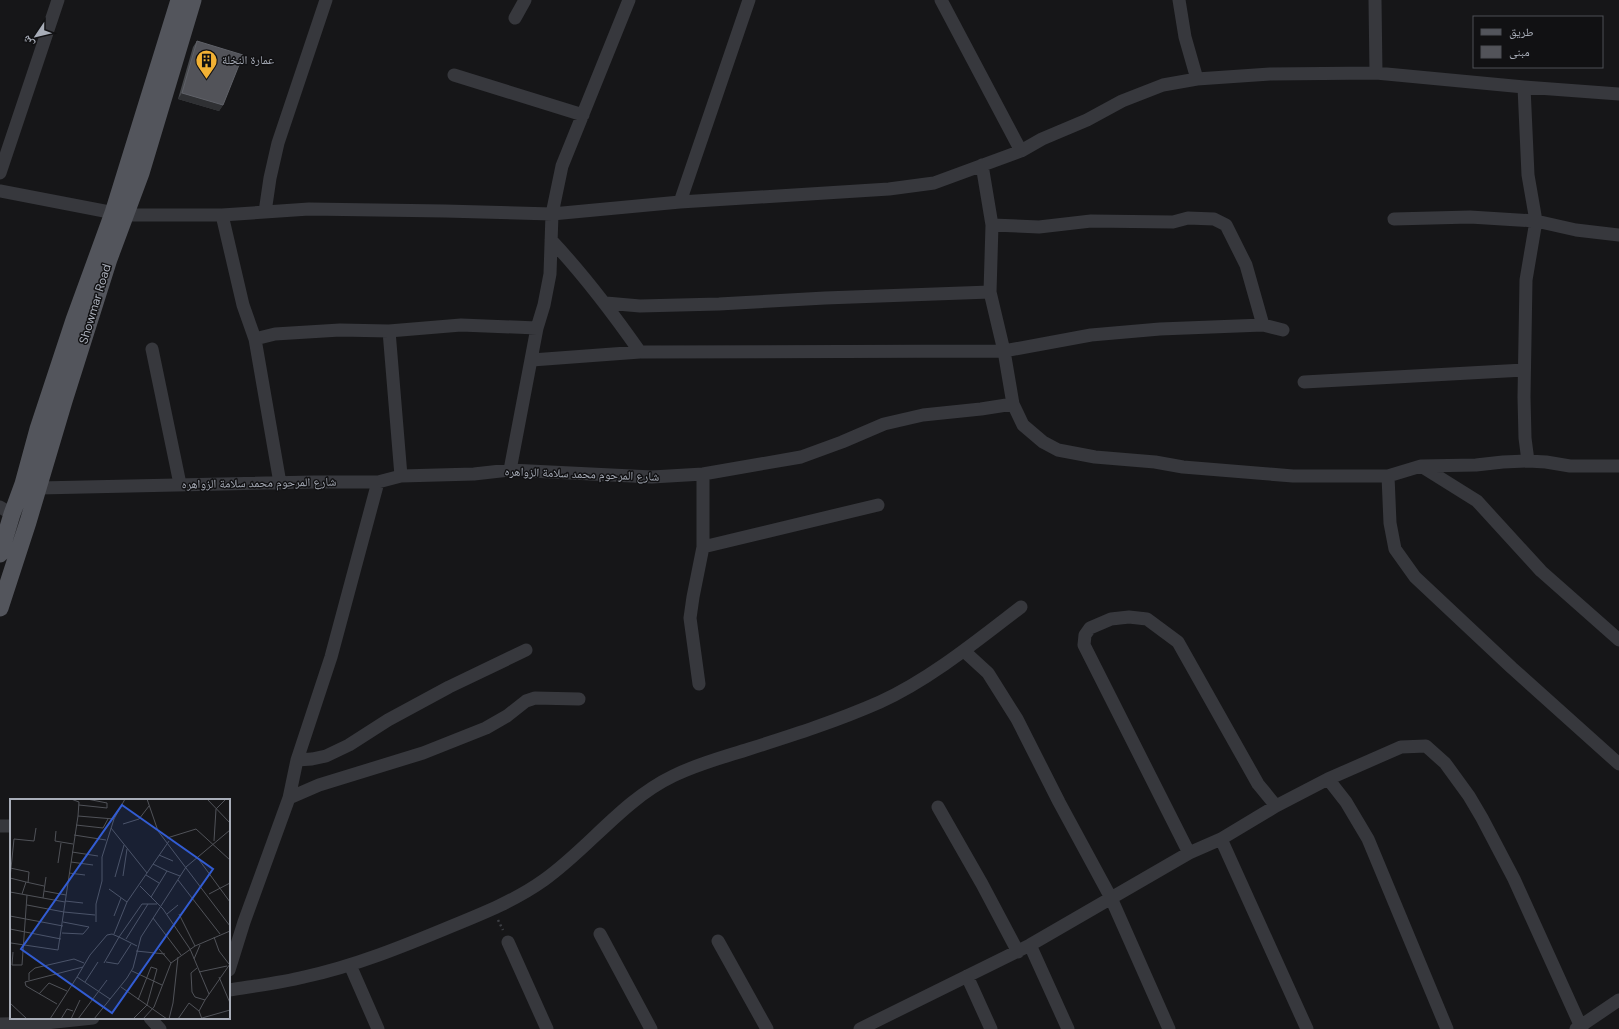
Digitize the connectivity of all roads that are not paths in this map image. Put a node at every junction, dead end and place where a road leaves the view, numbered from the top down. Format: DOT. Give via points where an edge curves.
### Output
graph roads {
  1 [pos="58,0"];
  2 [pos="179,0"];
  3 [pos="194,0"];
  4 [pos="326,0"];
  5 [pos="525,0"];
  6 [pos="629,0"];
  7 [pos="749,0"];
  8 [pos="941,0"];
  9 [pos="1179,0"];
  10 [pos="1375,0"];
  11 [pos="515,18"];
  12 [pos="1376,72"];
  13 [pos="454,75"];
  14 [pos="1197,79"];
  15 [pos="1524,87"];
  16 [pos="1619,94"];
  17 [pos="583,115"];
  18 [pos="1021,151"];
  19 [pos="982,165"];
  20 [pos="0,173"];
  21 [pos="0,191"];
  22 [pos="680,202"];
  23 [pos="264,212"];
  24 [pos="119,214"];
  25 [pos="222,214"];
  26 [pos="552,214"];
  27 [pos="1394,219"];
  28 [pos="1536,221"];
  29 [pos="992,225"];
  30 [pos="1619,235"];
  31 [pos="551,240"];
  32 [pos="990,292"];
  33 [pos="606,303"];
  34 [pos="1263,325"];
  35 [pos="537,328"];
  36 [pos="1284,330"];
  37 [pos="389,331"];
  38 [pos="255,339"];
  39 [pos="152,349"];
  40 [pos="1004,351"];
  41 [pos="640,352"];
  42 [pos="532,360"];
  43 [pos="1524,370"];
  44 [pos="1304,382"];
  45 [pos="1013,404"];
  46 [pos="1528,461"];
  47 [pos="1421,466"];
  48 [pos="1619,466"];
  49 [pos="510,470"];
  50 [pos="703,474"];
  51 [pos="401,476"];
  52 [pos="1388,476"];
  53 [pos="378,482"];
  54 [pos="280,483"];
  55 [pos="180,484"];
  56 [pos="31,486"];
  57 [pos="878,506"];
  58 [pos="6,511"];
  59 [pos="703,547"];
  60 [pos="0,554"];
  61 [pos="0,608"];
  62 [pos="1021,608"];
  63 [pos="1619,640"];
  64 [pos="526,650"];
  65 [pos="964,650"];
  66 [pos="699,684"];
  67 [pos="578,699"];
  68 [pos="297,760"];
  69 [pos="1619,764"];
  70 [pos="1328,779"];
  71 [pos="289,798"];
  72 [pos="1276,806"];
  73 [pos="938,807"];
  74 [pos="1221,839"];
  75 [pos="1189,853"];
  76 [pos="1111,898"];
  77 [pos="600,934"];
  78 [pos="718,941"];
  79 [pos="508,942"];
  80 [pos="1030,945"];
  81 [pos="1018,952"];
  82 [pos="350,965"];
  83 [pos="230,967"];
  84 [pos="968,976"];
  85 [pos="230,990"];
  86 [pos="1619,1000"];
  87 [pos="86,1019"];
  88 [pos="151,1019"];
  89 [pos="0,1024"];
  90 [pos="1580,1028"];
  91 [pos="160,1029"];
  92 [pos="378,1029"];
  93 [pos="547,1029"];
  94 [pos="651,1029"];
  95 [pos="767,1029"];
  96 [pos="860,1029"];
  97 [pos="992,1029"];
  98 [pos="1068,1029"];
  99 [pos="1169,1029"];
  100 [pos="1307,1029"];
  101 [pos="1447,1029"];
  1 -- 20 [label="street"];
  2 -- 24 [label="main road, Showmar Road"];
  3 -- 24 [label="main road, Showmar Road" via="141,174"];
  4 -- 23 [label="street" via="278,143"];
  5 -- 11 [label="street"];
  6 -- 17 [label="street"];
  7 -- 22 [label="street"];
  8 -- 18 [label="street"];
  9 -- 14 [label="street" via="1184,37"];
  10 -- 12 [label="street"];
  12 -- 14 [label="street" via="1270,74"];
  12 -- 15 [label="street"];
  13 -- 17 [label="street"];
  14 -- 18 [label="street" via="1163,85 1122,101"];
  15 -- 16 [label="street"];
  15 -- 28 [label="street" via="1528,174"];
  17 -- 26 [label="street" via="562,166"];
  18 -- 19 [label="street"];
  19 -- 22 [label="street" via="934,183 888,189"];
  19 -- 29 [label="street"];
  21 -- 24 [label="street"];
  22 -- 26 [label="street"];
  23 -- 25 [label="street"];
  23 -- 26 [label="street" via="309,209"];
  24 -- 25 [label="street"];
  24 -- 56 [label="main road, Showmar Road" via="64,401"];
  25 -- 38 [label="street" via="243,305"];
  26 -- 31 [label="street"];
  27 -- 28 [label="street" via="1470,217"];
  28 -- 30 [label="street" via="1576,230"];
  28 -- 43 [label="street" via="1526,280"];
  29 -- 32 [label="street"];
  29 -- 34 [label="street" via="1039,227 1091,221 1173,222 1188,218 1214,219 1226,225 1246,265"];
  31 -- 33 [label="street" via="580,270"];
  31 -- 35 [label="street" via="550,274"];
  32 -- 33 [label="street" via="719,304 640,306"];
  32 -- 40 [label="street"];
  33 -- 41 [label="street"];
  34 -- 36 [label="street"];
  34 -- 40 [label="street" via="1091,335"];
  35 -- 37 [label="street" via="461,325"];
  35 -- 42 [label="street"];
  37 -- 38 [label="street" via="340,330 275,334"];
  37 -- 51 [label="street"];
  38 -- 54 [label="street"];
  39 -- 55 [label="street"];
  40 -- 41 [label="street"];
  40 -- 45 [label="street"];
  41 -- 42 [label="street"];
  42 -- 49 [label="street"];
  43 -- 44 [label="street"];
  43 -- 46 [label="street" via="1524,425"];
  45 -- 50 [label="street, شارع المرحوم محمد سلامة الزواهره" via="923,415 884,424 801,457"];
  45 -- 52 [label="street" via="1023,425 1043,442 1058,450 1094,457 1293,476"];
  46 -- 47 [label="street"];
  46 -- 48 [label="street"];
  47 -- 52 [label="street"];
  47 -- 63 [label="street" via="1477,501 1541,571"];
  49 -- 50 [label="street, شارع المرحوم محمد سلامة الزواهره" via="652,477"];
  49 -- 51 [label="street, شارع المرحوم محمد سلامة الزواهره" via="474,474"];
  50 -- 59 [label="street"];
  51 -- 53 [label="street, شارع المرحوم محمد سلامة الزواهره"];
  52 -- 69 [label="street" via="1390,522 1395,549 1415,577"];
  53 -- 54 [label="street, شارع المرحوم محمد سلامة الزواهره"];
  53 -- 68 [label="street" via="331,657"];
  54 -- 55 [label="street, شارع المرحوم محمد سلامة الزواهره"];
  55 -- 56 [label="street, شارع المرحوم محمد سلامة الزواهره"];
  56 -- 58 [label="main road, Showmar Road"];
  56 -- 61 [label="main road, Showmar Road"];
  57 -- 59 [label="street"];
  58 -- 60 [label="main road, Showmar Road"];
  59 -- 66 [label="street" via="690,618"];
  62 -- 65 [label="street"];
  64 -- 68 [label="street" via="449,687 326,756"];
  65 -- 76 [label="street" via="988,673 1017,719"];
  65 -- 82 [label="street" via="882,701 673,776 643,793 577,855 543,880 493,910"];
  67 -- 71 [label="street" via="535,698 486,728 423,753 319,785"];
  68 -- 71 [label="street"];
  70 -- 72 [label="street"];
  70 -- 90 [label="street" via="1401,747 1426,746 1445,763 1472,801 1514,879"];
  70 -- 101 [label="street" via="1346,802 1368,839"];
  71 -- 83 [label="street"];
  72 -- 74 [label="street"];
  72 -- 75 [label="street" via="1258,784 1178,642 1147,619 1112,619 1090,628 1085,635 1084,646"];
  73 -- 81 [label="street"];
  74 -- 75 [label="street"];
  74 -- 100 [label="street"];
  75 -- 76 [label="street"];
  76 -- 80 [label="street"];
  76 -- 99 [label="street"];
  77 -- 94 [label="street"];
  78 -- 95 [label="street"];
  79 -- 93 [label="street"];
  80 -- 81 [label="street"];
  80 -- 98 [label="street"];
  81 -- 84 [label="street"];
  82 -- 85 [label="street" via="303,978"];
  82 -- 92 [label="street"];
  84 -- 96 [label="street"];
  84 -- 97 [label="street"];
  86 -- 90 [label="street"];
  87 -- 89 [label="street" via="46,1024"];
  88 -- 91 [label="street"];
}
